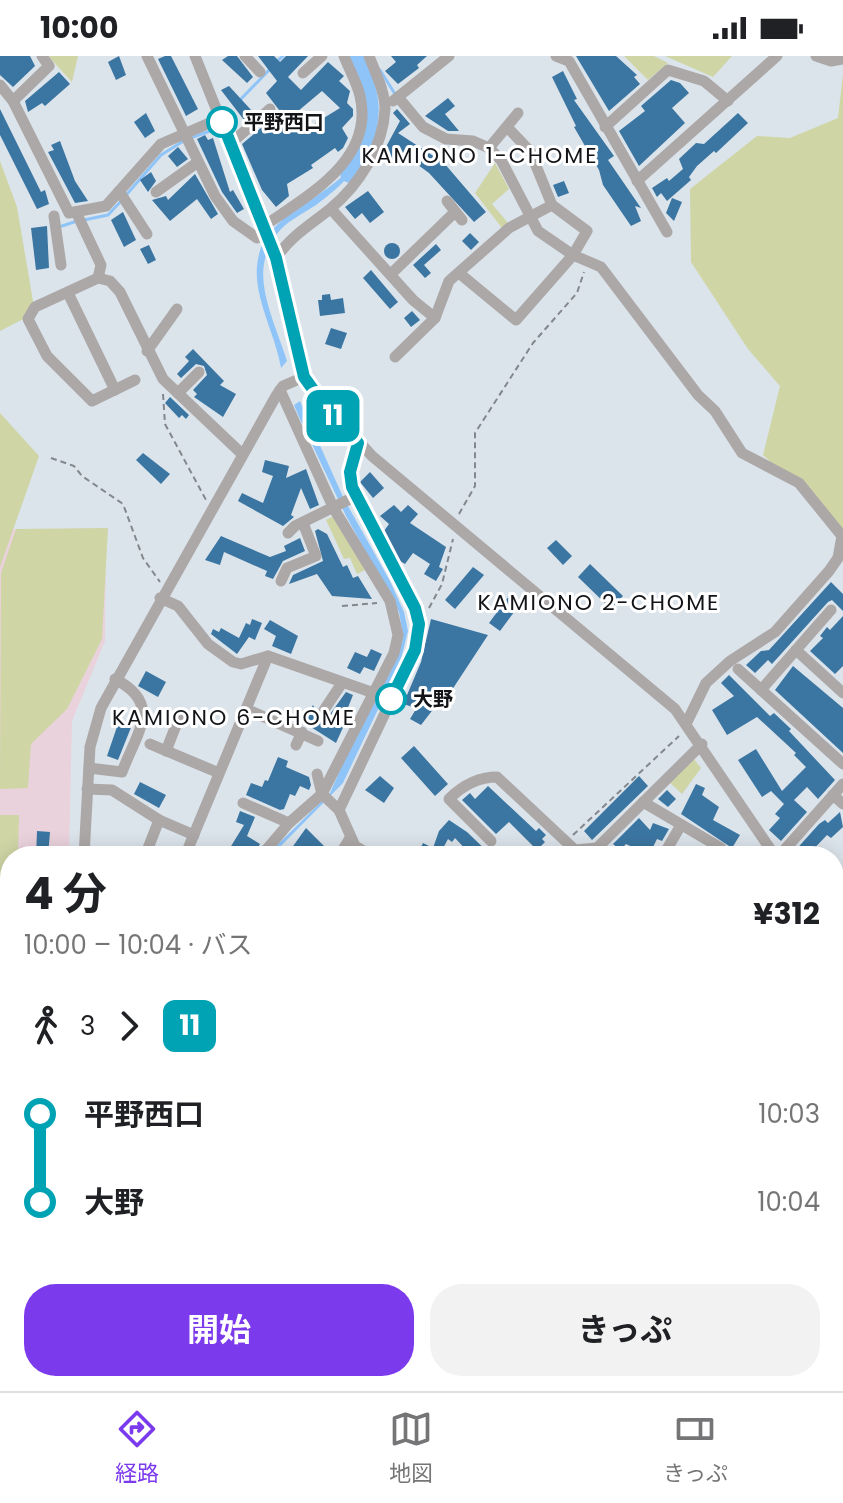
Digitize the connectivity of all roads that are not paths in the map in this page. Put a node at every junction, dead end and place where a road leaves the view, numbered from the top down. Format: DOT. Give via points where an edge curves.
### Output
graph roads {
  1 [pos="42,56"];
  2 [pos="147,56"];
  3 [pos="245,56"];
  4 [pos="322,56"];
  5 [pos="344,56"];
  6 [pos="369,56"];
  7 [pos="449,56"];
  8 [pos="556,56"];
  9 [pos="777,56"];
  10 [pos="816,56"];
  11 [pos="196,57"];
  12 [pos="843,59"];
  13 [pos="260,72"];
  14 [pos="303,73"];
  15 [pos="0,85"];
  16 [pos="398,97"];
  17 [pos="13,101"];
  18 [pos="728,101"];
  19 [pos="385,107"];
  20 [pos="270,109"];
  21 [pos="518,113"];
  22 [pos="221,118"];
  23 [pos="507,127"];
  24 [pos="605,127"];
  25 [pos="187,131"];
  26 [pos="230,144"];
  27 [pos="489,148"];
  28 [pos="198,162"];
  29 [pos="637,181"];
  30 [pos="119,191"];
  31 [pos="156,192"];
  32 [pos="447,201"];
  33 [pos="552,205"];
  34 [pos="331,209"];
  35 [pos="72,213"];
  36 [pos="530,217"];
  37 [pos="264,226"];
  38 [pos="667,232"];
  39 [pos="147,234"];
  40 [pos="573,255"];
  41 [pos="276,258"];
  42 [pos="61,265"];
  43 [pos="392,273"];
  44 [pos="459,273"];
  45 [pos="98,278"];
  46 [pos="68,293"];
  47 [pos="177,309"];
  48 [pos="435,318"];
  49 [pos="147,351"];
  50 [pos="395,357"];
  51 [pos="199,372"];
  52 [pos="304,377"];
  53 [pos="135,380"];
  54 [pos="115,390"];
  55 [pos="280,390"];
  56 [pos="178,393"];
  57 [pos="358,443"];
  58 [pos="242,454"];
  59 [pos="356,496"];
  60 [pos="334,509"];
  61 [pos="303,523"];
  62 [pos="288,533"];
  63 [pos="281,581"];
  64 [pos="163,593"];
  65 [pos="831,610"];
  66 [pos="796,650"];
  67 [pos="268,656"];
  68 [pos="738,669"];
  69 [pos="115,679"];
  70 [pos="342,683"];
  71 [pos="841,686"];
  72 [pos="372,690"];
  73 [pos="761,690"];
  74 [pos="391,699"];
  75 [pos="246,709"];
  76 [pos="324,710"];
  77 [pos="180,715"];
  78 [pos="689,725"];
  79 [pos="302,732"];
  80 [pos="318,741"];
  81 [pos="150,744"];
  82 [pos="702,744"];
  83 [pos="296,745"];
  84 [pos="166,751"];
  85 [pos="843,764"];
  86 [pos="89,768"];
  87 [pos="219,773"];
  88 [pos="317,774"];
  89 [pos="843,784"];
  90 [pos="87,789"];
  91 [pos="322,794"];
  92 [pos="833,795"];
  93 [pos="643,802"];
  94 [pos="243,803"];
  95 [pos="843,804"];
  96 [pos="336,806"];
  97 [pos="159,820"];
  98 [pos="289,823"];
  99 [pos="681,825"];
  100 [pos="194,835"];
  101 [pos="350,838"];
  102 [pos="491,841"];
  103 [pos="84,846"];
  104 [pos="149,846"];
  105 [pos="189,846"];
  106 [pos="269,846"];
  107 [pos="345,846"];
  108 [pos="355,846"];
  109 [pos="570,846"];
  110 [pos="599,846"];
  111 [pos="669,846"];
  112 [pos="718,846"];
  113 [pos="770,846"];
  114 [pos="786,846"];
  1 -- 17 [label="street" via="49,66"];
  2 -- 25 [label="street"];
  3 -- 13 [label="street"];
  4 -- 14 [label="street"];
  5 -- 37 [label="street" via="360,97 362,121 351,154 337,173"];
  6 -- 19 [label="street"];
  7 -- 16 [label="street"];
  8 -- 24 [label="street" via="569,61"];
  9 -- 18 [label="street"];
  10 -- 12 [label="street"];
  11 -- 22 [label="street"];
  15 -- 17 [label="street"];
  16 -- 19 [label="street"];
  16 -- 27 [label="street" via="423,127 446,139"];
  17 -- 35 [label="street"];
  18 -- 24 [label="street" via="704,81 668,70"];
  18 -- 29 [label="street"];
  19 -- 34 [label="street" via="379,140 363,175"];
  20 -- 26 [label="street"];
  21 -- 23 [label="street"];
  22 -- 25 [label="street"];
  22 -- 26 [label="street"];
  23 -- 27 [label="street"];
  23 -- 33 [label="street" via="530,151"];
  24 -- 29 [label="street"];
  25 -- 28 [label="street"];
  25 -- 30 [label="street" via="161,144"];
  26 -- 37 [label="street"];
  27 -- 36 [label="street" via="501,160"];
  28 -- 31 [label="street"];
  28 -- 37 [label="street" via="233,221 257,238"];
  29 -- 38 [label="street"];
  30 -- 35 [label="street" via="106,206"];
  30 -- 39 [label="street"];
  32 -- 43 [label="street" via="458,216"];
  33 -- 36 [label="street"];
  33 -- 40 [label="street" via="587,231"];
  34 -- 41 [label="street" via="291,236"];
  34 -- 43 [label="street"];
  35 -- 42 [label="street" via="50,217"];
  35 -- 45 [label="street" via="101,265"];
  36 -- 40 [label="street" via="538,231"];
  36 -- 44 [label="street" via="509,228"];
  37 -- 41 [label="street"];
  40 -- 44 [label="street" via="516,320"];
  40 -- 78 [label="street" via="601,267 742,453 799,483 842,536 829,571 775,632 706,683"];
  41 -- 52 [label="street"];
  43 -- 48 [label="street"];
  44 -- 48 [label="street" via="449,281"];
  45 -- 46 [label="street"];
  45 -- 49 [label="street" via="120,292"];
  46 -- 54 [label="street"];
  46 -- 54 [label="street" via="35,307 28,319 47,356 92,401"];
  47 -- 49 [label="street"];
  48 -- 50 [label="street"];
  49 -- 56 [label="street"];
  51 -- 56 [label="street"];
  52 -- 55 [label="street"];
  52 -- 57 [label="street"];
  53 -- 54 [label="street"];
  55 -- 58 [label="street"];
  55 -- 60 [label="street"];
  56 -- 58 [label="street"];
  57 -- 59 [label="street" via="350,472"];
  57 -- 78 [label="street"];
  58 -- 64 [label="street"];
  59 -- 60 [label="street"];
  59 -- 74 [label="street" via="418,616 415,650"];
  60 -- 61 [label="street"];
  60 -- 72 [label="street" via="386,596 398,635 394,653"];
  61 -- 62 [label="street"];
  61 -- 63 [label="street" via="316,556 287,568"];
  64 -- 67 [label="street" via="208,644 233,662"];
  64 -- 69 [label="street"];
  65 -- 66 [label="street"];
  66 -- 71 [label="street"];
  66 -- 73 [label="street"];
  67 -- 70 [label="street"];
  67 -- 75 [label="street"];
  68 -- 73 [label="street"];
  69 -- 86 [label="street" via="96,719"];
  69 -- 86 [label="street" via="132,688 145,715 122,772"];
  70 -- 72 [label="street"];
  70 -- 76 [label="street"];
  72 -- 74 [label="street"];
  72 -- 91 [label="street"];
  73 -- 85 [label="street"];
  74 -- 96 [label="street"];
  75 -- 79 [label="street"];
  75 -- 87 [label="street"];
  77 -- 84 [label="street"];
  78 -- 82 [label="street"];
  79 -- 80 [label="street"];
  79 -- 83 [label="street"];
  81 -- 84 [label="street"];
  82 -- 93 [label="street"];
  82 -- 113 [label="street"];
  84 -- 87 [label="street"];
  86 -- 90 [label="street"];
  87 -- 100 [label="street"];
  88 -- 91 [label="street"];
  89 -- 92 [label="street"];
  90 -- 97 [label="street" via="112,790"];
  90 -- 103 [label="street"];
  91 -- 96 [label="street"];
  91 -- 98 [label="street"];
  92 -- 95 [label="street"];
  92 -- 114 [label="street"];
  93 -- 99 [label="street"];
  93 -- 110 [label="street"];
  94 -- 98 [label="street"];
  96 -- 101 [label="street"];
  97 -- 100 [label="street"];
  97 -- 104 [label="street"];
  98 -- 106 [label="street"];
  99 -- 111 [label="street"];
  99 -- 112 [label="street"];
  100 -- 105 [label="street"];
  101 -- 107 [label="street"];
  101 -- 108 [label="street"];
  102 -- 109 [label="street" via="449,799 483,777 497,777"];
}
